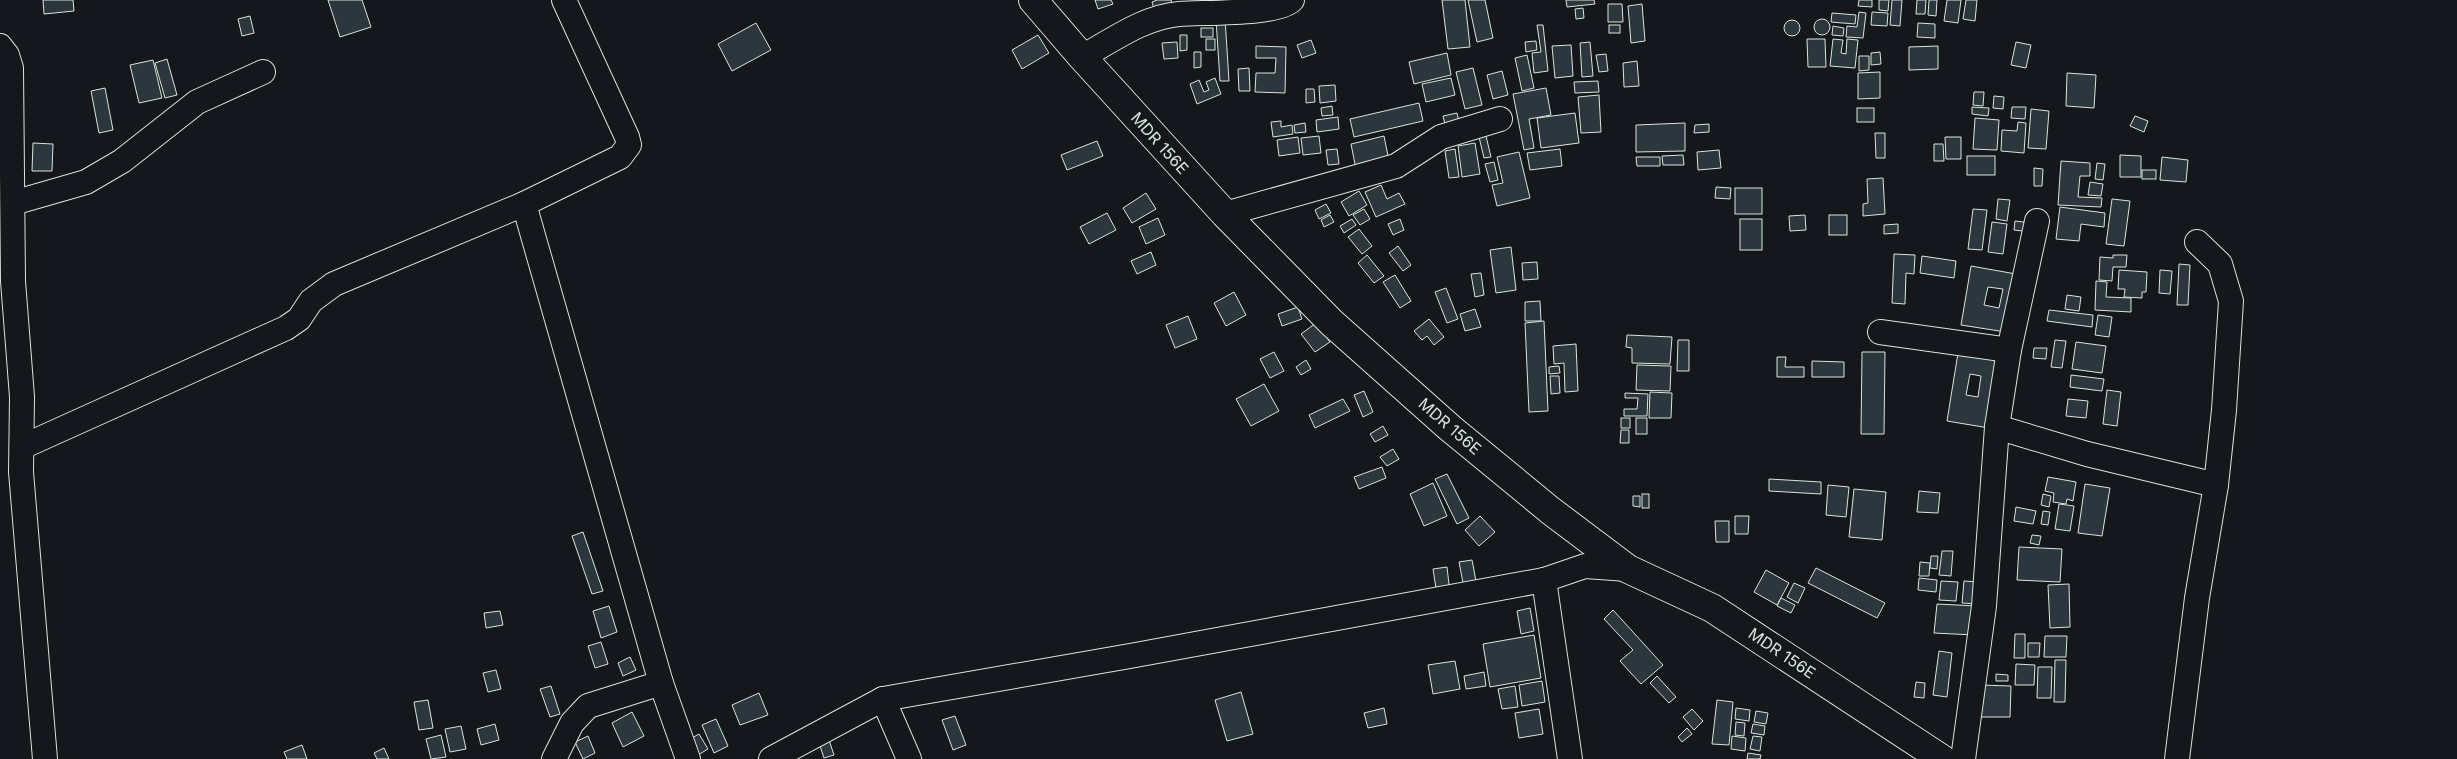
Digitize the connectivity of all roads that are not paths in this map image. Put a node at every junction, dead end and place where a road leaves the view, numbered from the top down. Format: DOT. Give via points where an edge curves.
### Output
graph roads {
  1 [pos="564,0"];
  2 [pos="1033,0"];
  3 [pos="1292,0"];
  4 [pos="0,46"];
  5 [pos="1082,56"];
  6 [pos="263,72"];
  7 [pos="1500,119"];
  8 [pos="13,203"];
  9 [pos="524,204"];
  10 [pos="1225,214"];
  11 [pos="2037,220"];
  12 [pos="2197,242"];
  13 [pos="6,283"];
  14 [pos="1880,332"];
  15 [pos="2009,350"];
  16 [pos="1997,427"];
  17 [pos="22,447"];
  18 [pos="2216,485"];
  19 [pos="1628,569"];
  20 [pos="1544,580"];
  21 [pos="661,683"];
  22 [pos="884,699"];
  23 [pos="45,759"];
  24 [pos="554,759"];
  25 [pos="688,759"];
  26 [pos="771,759"];
  27 [pos="909,759"];
  28 [pos="1570,759"];
  29 [pos="1942,759"];
  30 [pos="1963,759"];
  31 [pos="2176,759"];
  1 -- 9 [label="street" via="629,145 620,157"];
  2 -- 5 [label="main road, MDR 156E"];
  3 -- 5 [label="street" via="1272,9 1178,14 1151,19"];
  4 -- 8 [label="street" via="11,68"];
  5 -- 10 [label="main road, MDR 156E"];
  6 -- 8 [label="street" via="197,102 122,161 86,182"];
  7 -- 10 [label="street" via="1440,137 1396,166"];
  8 -- 13 [label="street"];
  9 -- 17 [label="street" via="334,284 310,301 299,319 286,328"];
  9 -- 21 [label="street"];
  10 -- 19 [label="main road, MDR 156E" via="1332,323 1450,428"];
  11 -- 15 [label="street"];
  12 -- 18 [label="street" via="2220,264 2231,301"];
  13 -- 17 [label="street" via="22,397"];
  14 -- 15 [label="street"];
  15 -- 16 [label="street"];
  16 -- 18 [label="street" via="2087,454"];
  16 -- 30 [label="street" via="1984,606"];
  17 -- 23 [label="street" via="21,472"];
  18 -- 31 [label="street"];
  19 -- 20 [label="street" via="1585,566"];
  19 -- 29 [label="main road, MDR 156E" via="1712,608"];
  20 -- 22 [label="street"];
  20 -- 28 [label="street"];
  21 -- 24 [label="street" via="588,706 572,723"];
  21 -- 25 [label="street"];
  22 -- 26 [label="street"];
  22 -- 27 [label="street"];
}
